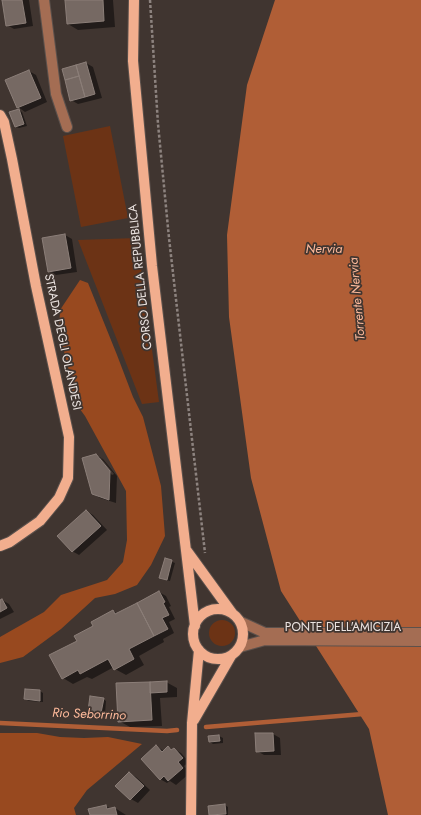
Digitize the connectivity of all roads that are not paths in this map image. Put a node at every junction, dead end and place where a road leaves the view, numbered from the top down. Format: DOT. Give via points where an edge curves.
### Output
graph roads {
  1 [pos="44,0"];
  2 [pos="134,0"];
  3 [pos="0,116"];
  4 [pos="67,127"];
  5 [pos="0,546"];
  6 [pos="186,550"];
  7 [pos="232,613"];
  8 [pos="241,622"];
  9 [pos="195,626"];
  10 [pos="421,633"];
  11 [pos="265,636"];
  12 [pos="421,641"];
  13 [pos="240,647"];
  14 [pos="199,650"];
  15 [pos="231,656"];
  16 [pos="192,723"];
  17 [pos="191,815"];
  1 -- 4 [label="street" via="56,94"];
  2 -- 6 [label="main road, CORSO DELLA REPUBBLICA" via="133,61 152,266"];
  3 -- 5 [label="main road, STRADA DEGLI OLANDESI" via="4,122 12,159 69,437 68,478 59,498 40,521"];
  6 -- 7 [label="main road, CORSO DELLA REPUBBLICA"];
  6 -- 9 [label="main road, CORSO DELLA REPUBBLICA"];
  7 -- 8 [label="main road"];
  7 -- 9 [label="main road" via="218,609 210,610 198,619"];
  8 -- 11 [label="street"];
  8 -- 13 [label="main road" via="244,639"];
  9 -- 14 [label="main road" via="194,643"];
  10 -- 11 [label="street, PONTE DELL'AMICIZIA"];
  11 -- 12 [label="street, PONTE DELL'AMICIZIA"];
  11 -- 13 [label="street"];
  13 -- 15 [label="main road"];
  14 -- 15 [label="main road" via="217,660"];
  14 -- 16 [label="main road"];
  15 -- 16 [label="main road"];
  16 -- 17 [label="main road"];
}
